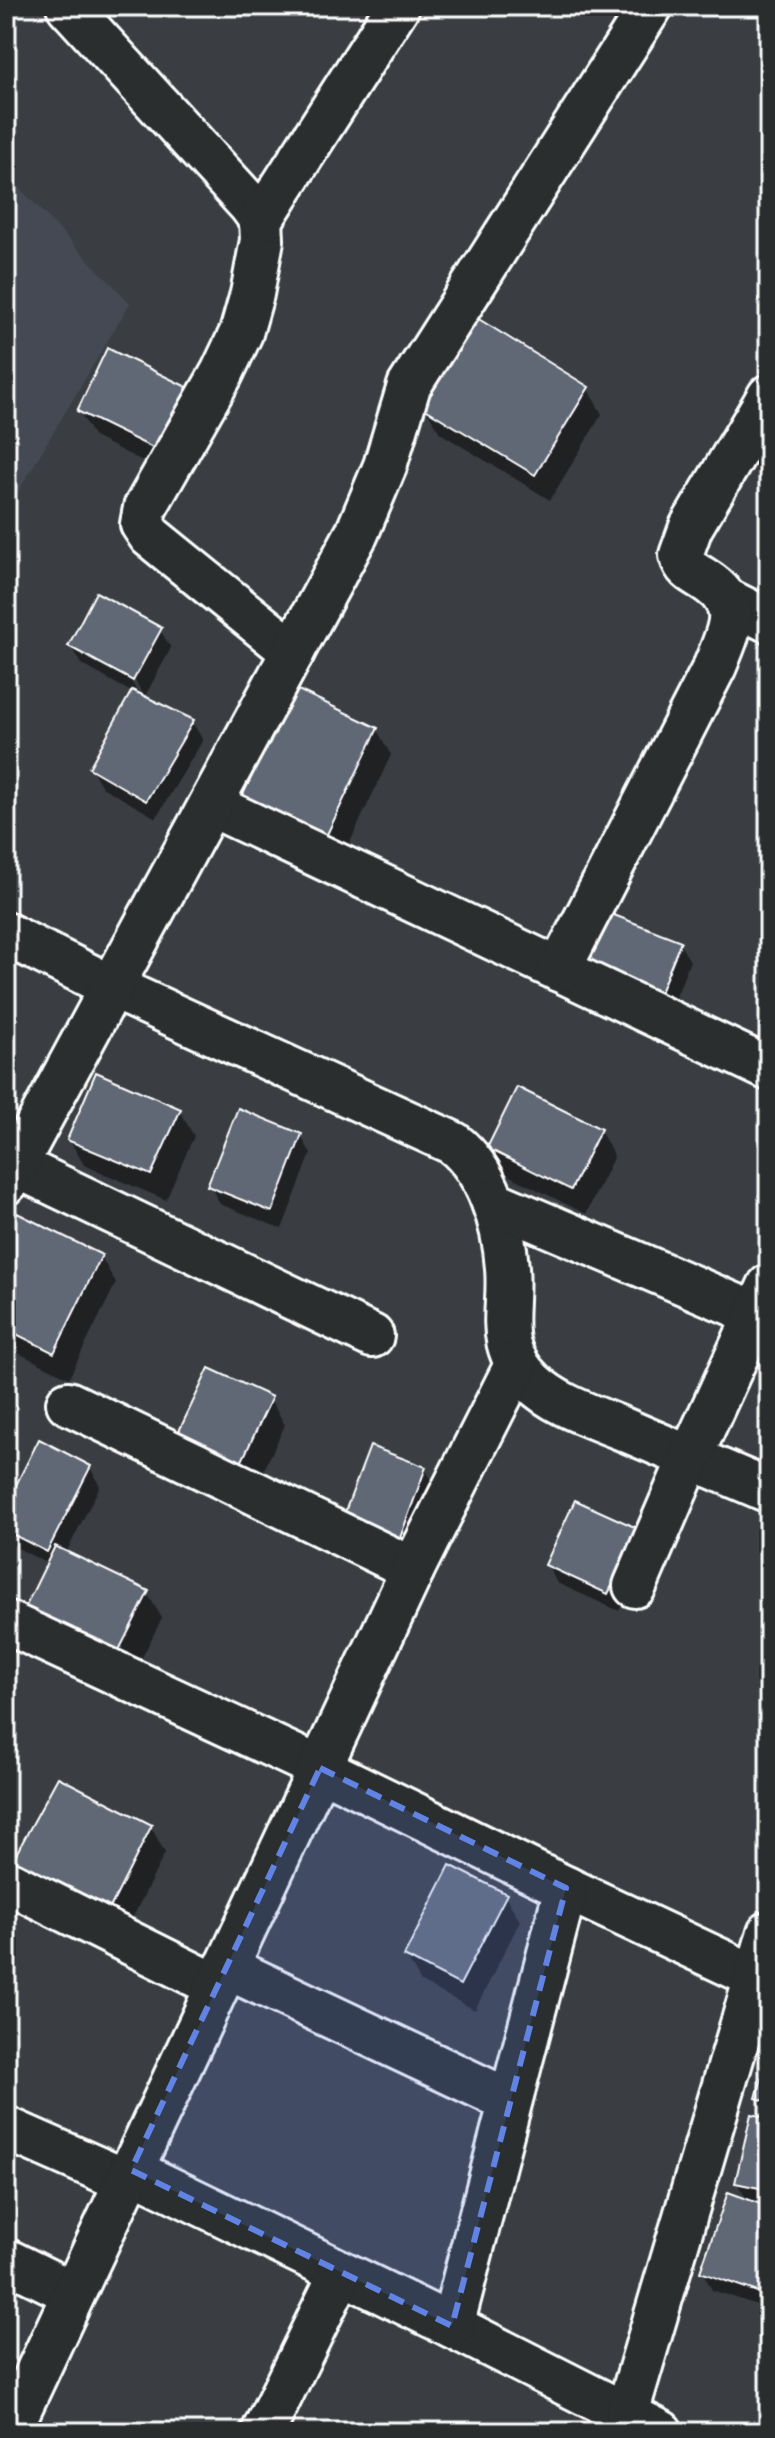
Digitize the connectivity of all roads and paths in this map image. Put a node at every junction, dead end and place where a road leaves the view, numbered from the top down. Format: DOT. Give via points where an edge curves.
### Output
graph roads {
  1 [pos="68,6"];
  2 [pos="398,6"];
  3 [pos="651,6"];
  4 [pos="261,220"];
  5 [pos="769,396"];
  6 [pos="725,599"];
  7 [pos="769,621"];
  8 [pos="293,652"];
  9 [pos="211,805"];
  10 [pos="6,934"];
  11 [pos="559,970"];
  12 [pos="112,987"];
  13 [pos="769,1069"];
  14 [pos="9,1170"];
  15 [pos="493,1202"];
  16 [pos="762,1300"];
  17 [pos="372,1336"];
  18 [pos="517,1363"];
  19 [pos="68,1403"];
  20 [pos="690,1458"];
  21 [pos="769,1491"];
  22 [pos="413,1569"];
  23 [pos="635,1586"];
  24 [pos="6,1622"];
  25 [pos="320,1768"];
  26 [pos="6,1881"];
  27 [pos="566,1888"];
  28 [pos="769,1933"];
  29 [pos="222,1977"];
  30 [pos="756,1977"];
  31 [pos="510,2101"];
  32 [pos="6,2128"];
  33 [pos="129,2176"];
  34 [pos="6,2260"];
  35 [pos="341,2273"];
  36 [pos="73,2293"];
  37 [pos="452,2326"];
  38 [pos="11,2419"];
  39 [pos="644,2423"];
  40 [pos="263,2432"];
  1 -- 4 [label="street"];
  2 -- 4 [label="street"];
  3 -- 8 [label="street" via="409,386 385,466 357,533"];
  4 -- 8 [label="street" via="262,240 241,333 145,508 142,524"];
  5 -- 6 [label="street" via="698,514 681,555 688,570 719,588"];
  6 -- 7 [label="street"];
  6 -- 11 [label="street" via="731,619 715,666"];
  8 -- 9 [label="street"];
  9 -- 11 [label="street"];
  9 -- 12 [label="street"];
  10 -- 12 [label="street"];
  11 -- 13 [label="street"];
  12 -- 14 [label="street"];
  12 -- 15 [label="street" via="453,1143 473,1162"];
  14 -- 17 [label="street"];
  15 -- 16 [label="street"];
  15 -- 18 [label="street" via="507,1270 504,1319"];
  16 -- 20 [label="street"];
  18 -- 20 [label="street" via="549,1396"];
  18 -- 22 [label="street"];
  19 -- 22 [label="street"];
  20 -- 21 [label="street"];
  20 -- 23 [label="street"];
  22 -- 25 [label="street"];
  24 -- 25 [label="street"];
  25 -- 27 [label="street"];
  25 -- 29 [label="street"];
  26 -- 29 [label="street"];
  27 -- 30 [label="street"];
  27 -- 31 [label="street"];
  28 -- 30 [label="street"];
  29 -- 31 [label="street"];
  29 -- 33 [label="street"];
  30 -- 39 [label="street"];
  31 -- 37 [label="street"];
  32 -- 33 [label="street"];
  33 -- 35 [label="street"];
  33 -- 36 [label="street"];
  34 -- 36 [label="street"];
  35 -- 37 [label="street"];
  35 -- 40 [label="street"];
  36 -- 38 [label="street"];
  37 -- 39 [label="street"];
}
